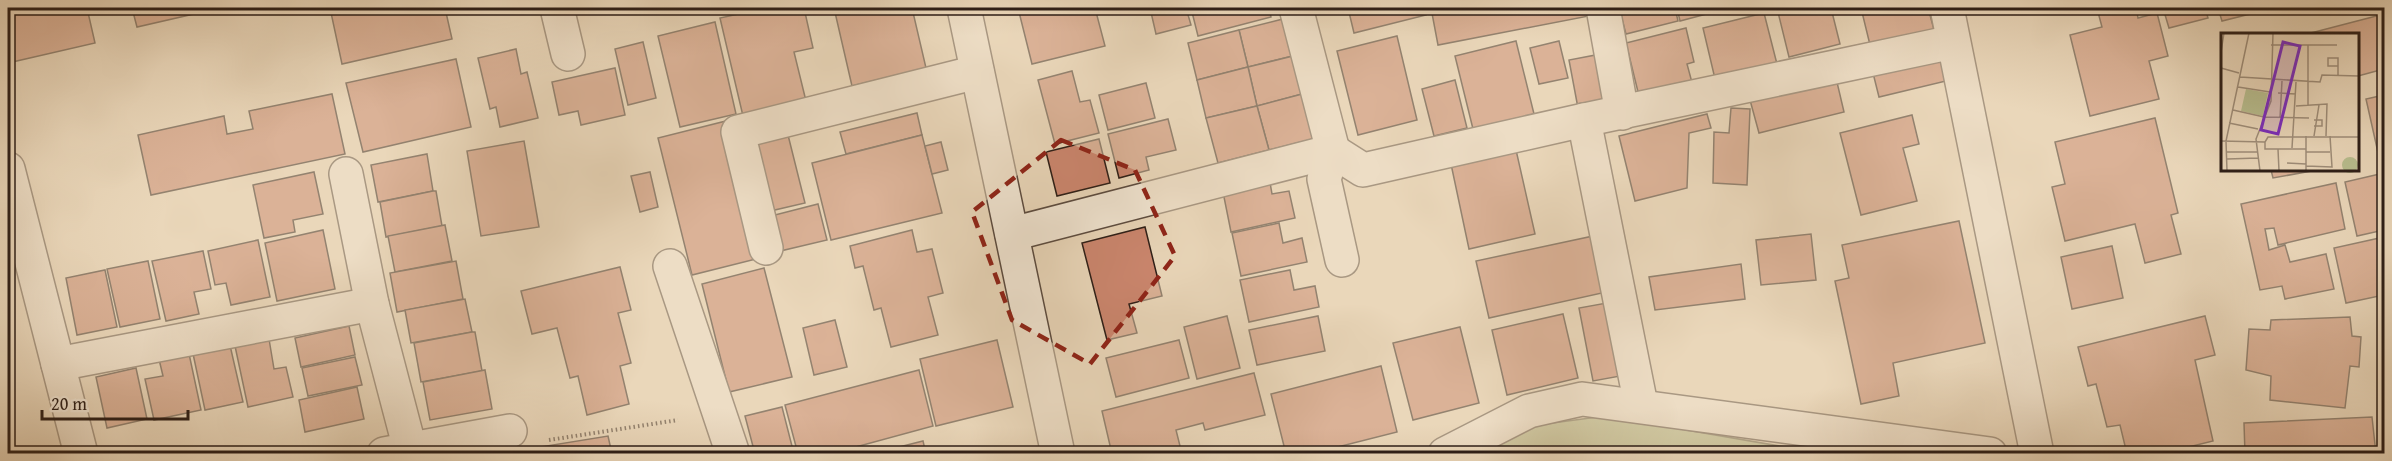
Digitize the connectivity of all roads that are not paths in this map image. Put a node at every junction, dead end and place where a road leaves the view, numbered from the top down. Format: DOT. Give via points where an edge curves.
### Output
graph roads {
  1 [pos="557,8"];
  2 [pos="963,8"];
  3 [pos="1296,8"];
  4 [pos="1603,8"];
  5 [pos="1947,8"];
  6 [pos="1953,42"];
  7 [pos="568,54"];
  8 [pos="977,72"];
  9 [pos="1622,112"];
  10 [pos="1584,120"];
  11 [pos="1333,152"];
  12 [pos="8,169"];
  13 [pos="346,174"];
  14 [pos="1012,234"];
  15 [pos="766,248"];
  16 [pos="1342,260"];
  17 [pos="670,266"];
  18 [pos="372,304"];
  19 [pos="58,364"];
  20 [pos="1641,405"];
  21 [pos="510,431"];
  22 [pos="397,451"];
  23 [pos="81,453"];
  24 [pos="733,453"];
  25 [pos="1058,453"];
  26 [pos="1445,453"];
  27 [pos="1990,453"];
  28 [pos="2037,453"];
  1 -- 7 [label="street"];
  2 -- 8 [label="street"];
  3 -- 11 [label="street"];
  4 -- 9 [label="street"];
  5 -- 6 [label="street"];
  6 -- 9 [label="street"];
  6 -- 28 [label="street"];
  8 -- 14 [label="street"];
  8 -- 15 [label="street" via="738,132"];
  9 -- 10 [label="street"];
  10 -- 11 [label="street" via="1363,170"];
  10 -- 20 [label="street"];
  11 -- 14 [label="street"];
  11 -- 16 [label="street" via="1324,178"];
  12 -- 19 [label="street"];
  13 -- 18 [label="street"];
  14 -- 25 [label="street"];
  17 -- 24 [label="street"];
  18 -- 19 [label="street"];
  18 -- 22 [label="street"];
  19 -- 23 [label="street"];
  20 -- 26 [label="street" via="1582,399 1529,411"];
  20 -- 27 [label="street"];
  21 -- 22 [label="street"];
}
